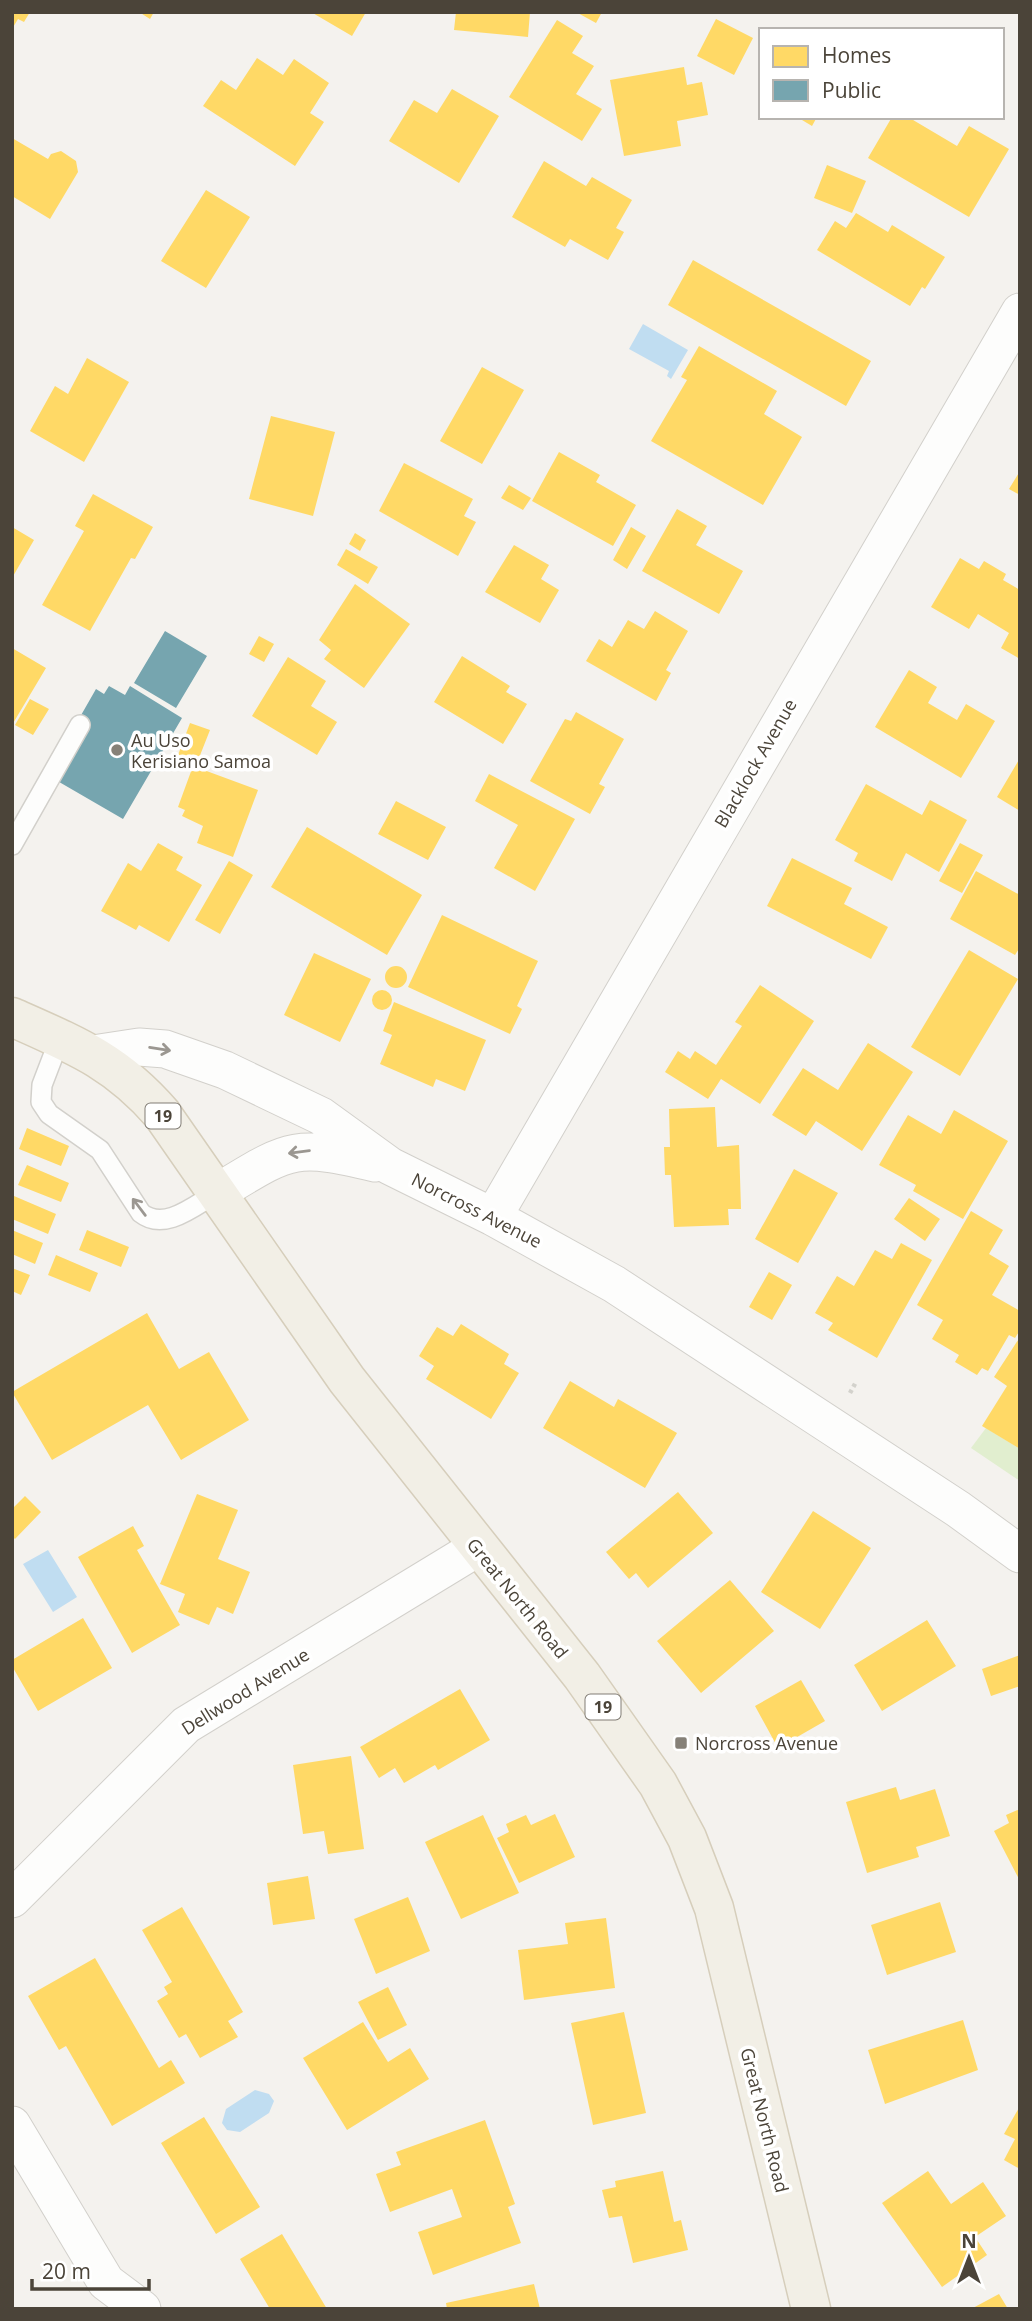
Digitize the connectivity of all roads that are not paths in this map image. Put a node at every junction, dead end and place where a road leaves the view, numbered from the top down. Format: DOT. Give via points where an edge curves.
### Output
graph roads {
  1 [pos="1020,312"];
  2 [pos="80,725"];
  3 [pos="12,845"];
  4 [pos="12,1017"];
  5 [pos="76,1046"];
  6 [pos="390,1166"];
  7 [pos="218,1192"];
  8 [pos="492,1217"];
  9 [pos="477,1548"];
  10 [pos="1020,1554"];
  11 [pos="12,1899"];
  12 [pos="12,2125"];
  13 [pos="108,2296"];
  14 [pos="142,2309"];
  15 [pos="811,2309"];
  1 -- 8 [label="street, Blacklock Avenue"];
  2 -- 3 [label="lane"];
  4 -- 5 [label="main road, Great North Road / 19"];
  5 -- 6 [label="street, Norcross Avenue, one-way" via="164,1049 225,1070 321,1116"];
  5 -- 7 [label="main road, Great North Road / 19" via="141,1089"];
  7 -- 5 [label="lane, one-way" via="164,1222 142,1213 100,1150 49,1114 41,1102 42,1085"];
  6 -- 7 [label="street, Norcross Avenue, one-way" via="299,1151 265,1163"];
  6 -- 8 [label="street, Norcross Avenue"];
  7 -- 9 [label="main road, Great North Road / 19" via="347,1380"];
  8 -- 10 [label="street, Norcross Avenue" via="614,1284"];
  9 -- 11 [label="street, Dellwood Avenue" via="186,1725"];
  9 -- 15 [label="main road, Great North Road / 19" via="582,1676 658,1784 687,1838 714,1908"];
  12 -- 13 [label="street"];
  13 -- 14 [label="street"];
}
